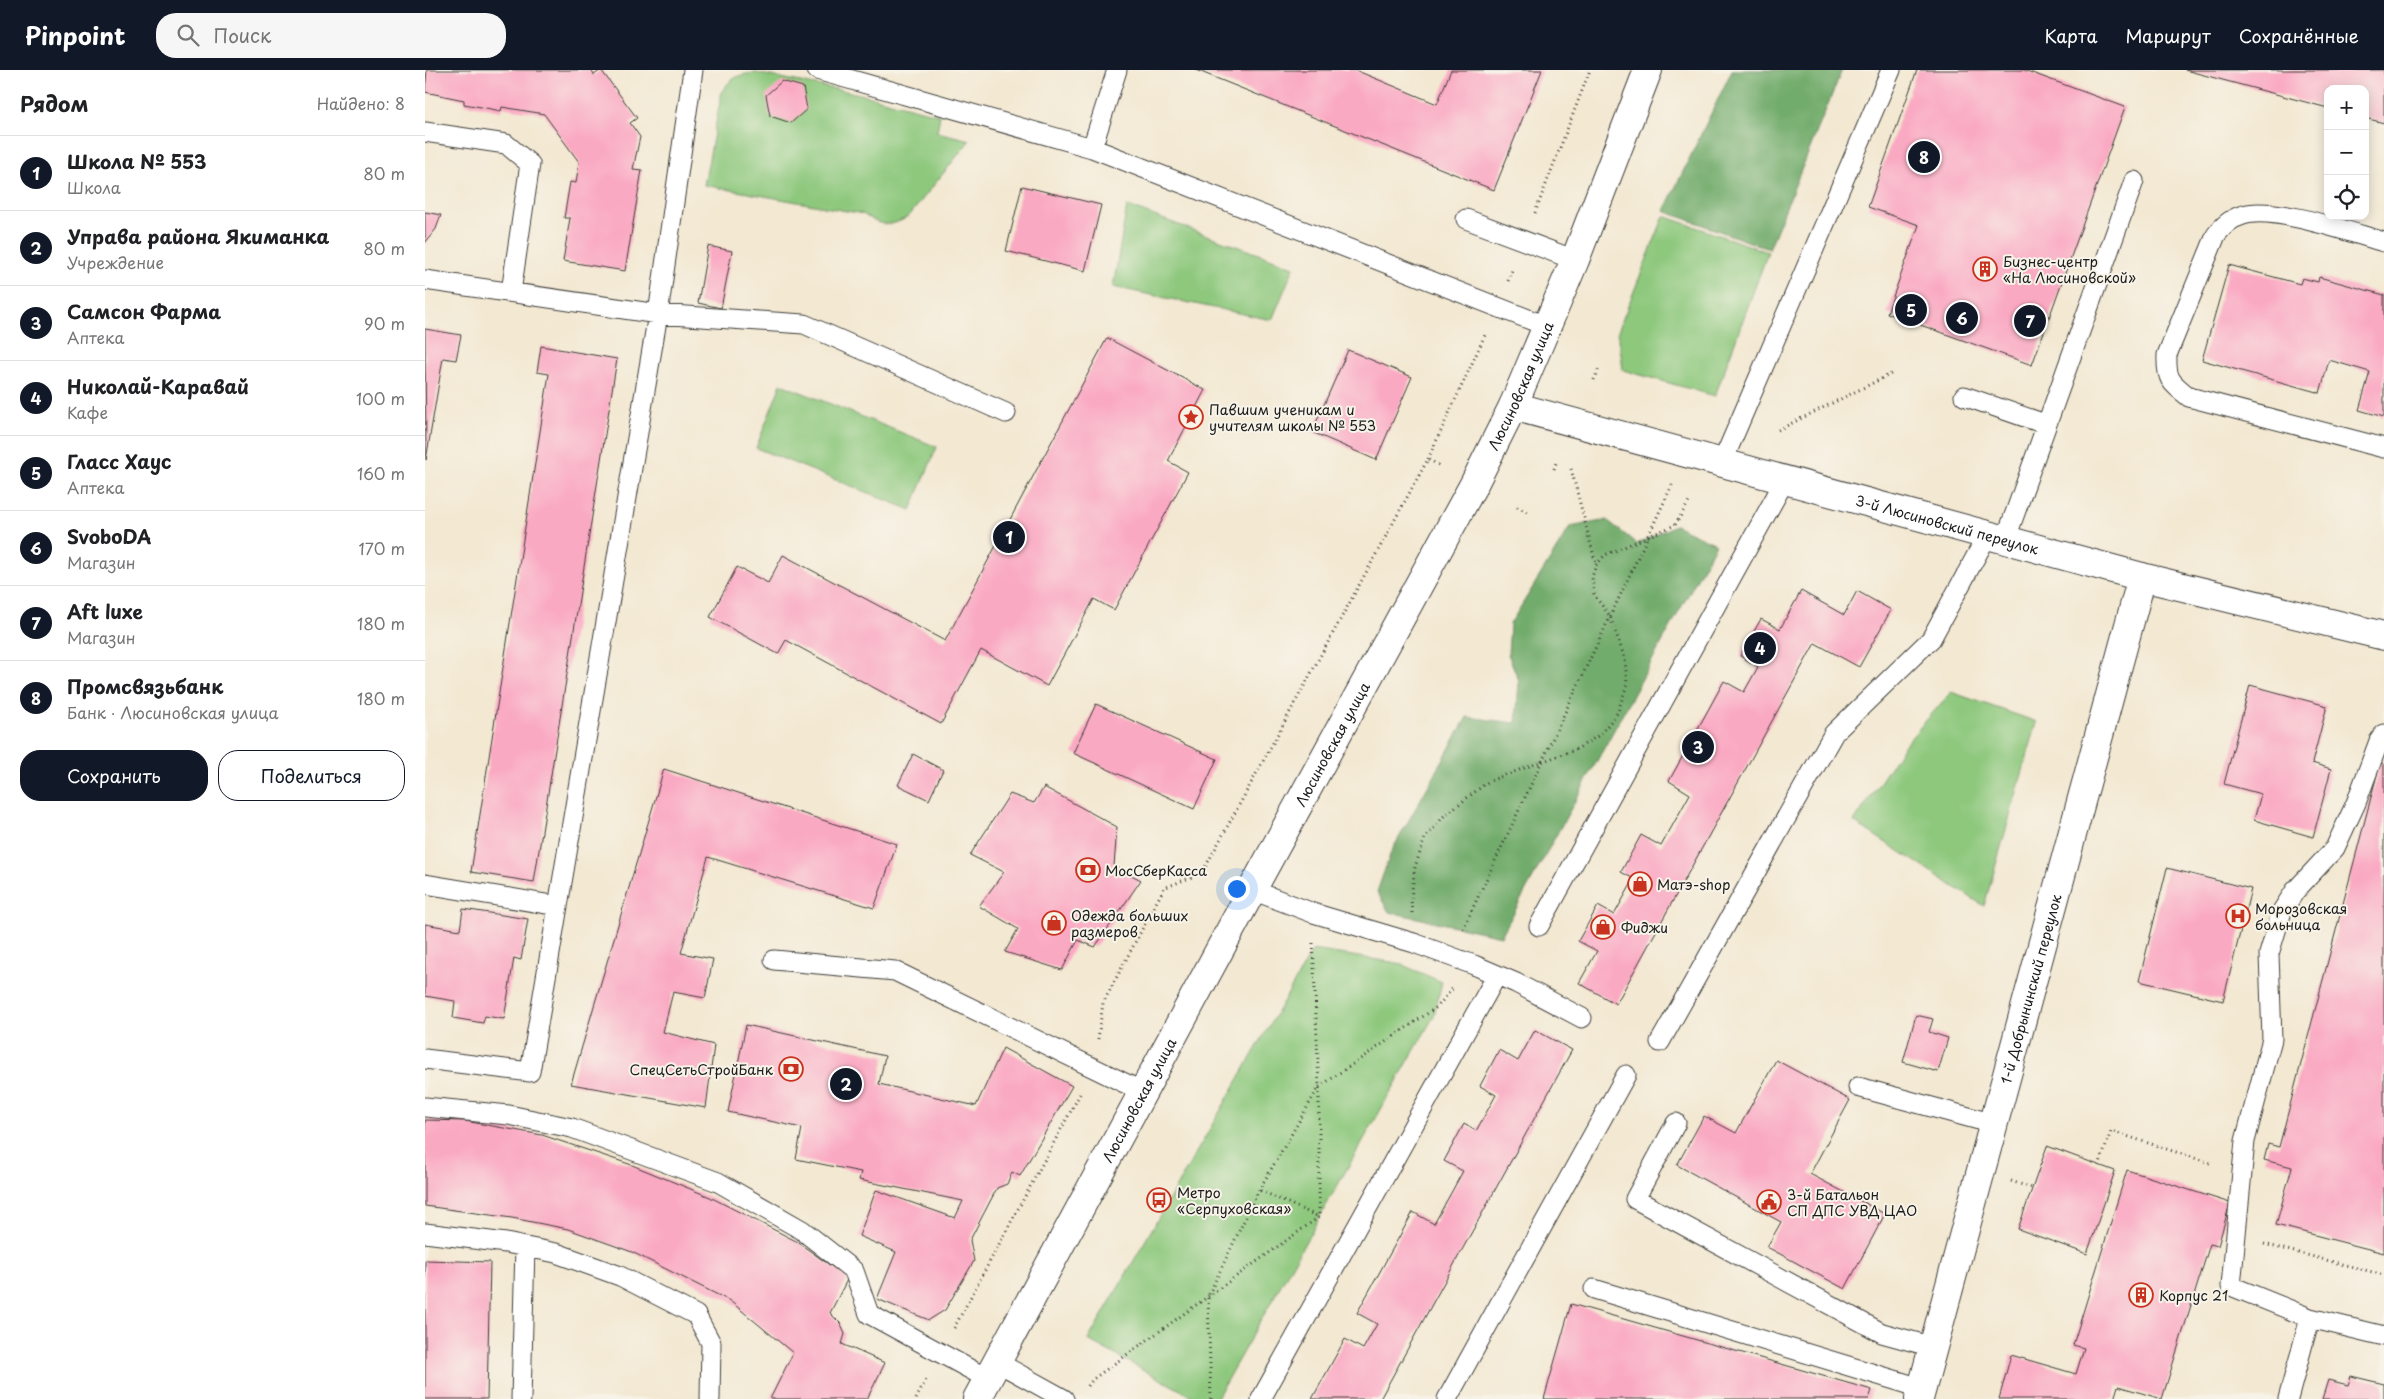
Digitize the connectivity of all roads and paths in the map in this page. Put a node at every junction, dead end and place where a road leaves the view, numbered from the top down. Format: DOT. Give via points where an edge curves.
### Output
graph roads {
  1 [pos="693,70"];
  2 [pos="817,70"];
  3 [pos="1117,70"];
  4 [pos="1649,70"];
  5 [pos="1891,70"];
  6 [pos="425,132"];
  7 [pos="1092,148"];
  8 [pos="2134,181"];
  9 [pos="1466,218"];
  10 [pos="2384,242"];
  11 [pos="1575,260"];
  12 [pos="425,280"];
  13 [pos="511,292"];
  14 [pos="657,314"];
  15 [pos="1546,326"];
  16 [pos="1599,368"];
  17 [pos="1891,374"];
  18 [pos="1594,380"];
  19 [pos="1964,396"];
  20 [pos="1513,406"];
  21 [pos="1006,413"];
  22 [pos="2045,424"];
  23 [pos="1778,430"];
  24 [pos="2384,448"];
  25 [pos="1689,454"];
  26 [pos="1556,463"];
  27 [pos="1722,463"];
  28 [pos="1440,466"];
  29 [pos="1554,469"];
  30 [pos="1571,469"];
  31 [pos="1785,480"];
  32 [pos="1689,502"];
  33 [pos="1517,507"];
  34 [pos="1529,513"];
  35 [pos="1647,536"];
  36 [pos="1996,538"];
  37 [pos="1596,564"];
  38 [pos="2142,577"];
  39 [pos="1610,616"];
  40 [pos="2384,636"];
  41 [pos="2384,734"];
  42 [pos="1541,760"];
  43 [pos="425,884"];
  44 [pos="1252,890"];
  45 [pos="558,906"];
  46 [pos="1313,913"];
  47 [pos="1539,926"];
  48 [pos="1414,943"];
  49 [pos="1450,957"];
  50 [pos="774,960"];
  51 [pos="1474,966"];
  52 [pos="1497,975"];
  53 [pos="1582,1018"];
  54 [pos="1660,1042"];
  55 [pos="425,1059"];
  56 [pos="1094,1069"];
  57 [pos="1626,1075"];
  58 [pos="1319,1087"];
  59 [pos="1858,1087"];
  60 [pos="1143,1092"];
  61 [pos="425,1107"];
  62 [pos="1676,1123"];
  63 [pos="1994,1124"];
  64 [pos="2004,1179"];
  65 [pos="2032,1188"];
  66 [pos="1259,1190"];
  67 [pos="1319,1217"];
  68 [pos="425,1232"];
  69 [pos="525,1247"];
  70 [pos="1594,1289"];
  71 [pos="1208,1296"];
  72 [pos="2310,1318"];
  73 [pos="2384,1336"];
  74 [pos="1933,1347"];
  75 [pos="941,1352"];
  76 [pos="988,1380"];
  77 [pos="1084,1392"];
  78 [pos="1920,1394"];
  79 [pos="521,1399"];
  80 [pos="710,1399"];
  81 [pos="916,1399"];
  82 [pos="1064,1399"];
  83 [pos="1211,1399"];
  84 [pos="1261,1399"];
  85 [pos="1447,1399"];
  86 [pos="2288,1399"];
  1 -- 14 [label="lane"];
  2 -- 7 [label="lane"];
  3 -- 7 [label="lane"];
  4 -- 11 [label="street, Люсиновская улица"];
  5 -- 27 [label="lane"];
  6 -- 13 [label="lane" via="506,144 530,164"];
  7 -- 15 [label="lane"];
  8 -- 22 [label="lane"];
  9 -- 11 [label="lane"];
  10 -- 24 [label="lane" via="2266,213 2245,214 2227,221 2216,235 2167,355 2166,372 2175,386 2189,397"];
  11 -- 15 [label="street, Люсиновская улица"];
  12 -- 13 [label="lane"];
  13 -- 14 [label="lane"];
  14 -- 21 [label="lane" via="804,324"];
  14 -- 45 [label="lane"];
  15 -- 20 [label="street, Люсиновская улица"];
  16 -- 18 [label="path"];
  17 -- 23 [label="path"];
  19 -- 22 [label="lane"];
  20 -- 25 [label="street, 3-й Люсиновский переулок"];
  20 -- 44 [label="street, Люсиновская улица" via="1475,484"];
  22 -- 36 [label="lane"];
  25 -- 27 [label="street, 3-й Люсиновский переулок"];
  25 -- 35 [label="path"];
  26 -- 29 [label="path"];
  27 -- 31 [label="street, 3-й Люсиновский переулок"];
  28 -- 56 [label="path" via="1428,459 1203,873 1164,888 1103,1004"];
  30 -- 37 [label="path"];
  31 -- 36 [label="street, 3-й Люсиновский переулок"];
  31 -- 47 [label="lane"];
  32 -- 35 [label="path" via="1675,525"];
  33 -- 34 [label="path"];
  35 -- 37 [label="path" via="1605,556"];
  35 -- 39 [label="path"];
  36 -- 38 [label="street, 3-й Люсиновский переулок"];
  36 -- 54 [label="lane" via="1931,640 1834,733"];
  37 -- 39 [label="path" via="1591,578 1594,595"];
  38 -- 40 [label="street, 3-й Люсиновский переулок"];
  38 -- 63 [label="street, 1-й Добрынинский переулок"];
  39 -- 42 [label="path"];
  39 -- 42 [label="path" via="1625,659 1627,684 1618,712 1601,734 1577,749"];
  41 -- 72 [label="lane" via="2335,848 2295,891 2282,912 2269,954 2272,1039 2245,1140 2231,1286"];
  42 -- 48 [label="path" via="1489,781 1445,815 1425,838 1415,867 1411,898"];
  42 -- 49 [label="path"];
  43 -- 45 [label="lane"];
  44 -- 46 [label="lane"];
  44 -- 60 [label="street, Люсиновская улица"];
  45 -- 55 [label="lane" via="530,1072"];
  46 -- 48 [label="lane"];
  46 -- 58 [label="path"];
  48 -- 49 [label="lane"];
  49 -- 51 [label="lane"];
  50 -- 56 [label="lane" via="895,971"];
  51 -- 52 [label="lane"];
  51 -- 58 [label="path" via="1437,1006"];
  52 -- 53 [label="lane"];
  52 -- 84 [label="lane"];
  56 -- 60 [label="lane"];
  56 -- 75 [label="path"];
  57 -- 85 [label="lane"];
  58 -- 66 [label="path"];
  58 -- 67 [label="path"];
  59 -- 63 [label="lane"];
  60 -- 76 [label="street, Люсиновская улица"];
  61 -- 75 [label="lane" via="509,1115 572,1128 718,1182 802,1230 854,1271 869,1314"];
  62 -- 74 [label="lane" via="1635,1199 1881,1333"];
  63 -- 74 [label="street, 1-й Добрынинский переулок"];
  64 -- 65 [label="path"];
  66 -- 67 [label="path"];
  66 -- 71 [label="path"];
  67 -- 71 [label="path"];
  68 -- 69 [label="lane"];
  69 -- 79 [label="lane"];
  69 -- 80 [label="lane" via="556,1253 620,1276 696,1315 711,1343"];
  70 -- 78 [label="lane"];
  71 -- 77 [label="path" via="1093,1379"];
  71 -- 83 [label="path"];
  72 -- 73 [label="lane"];
  72 -- 86 [label="lane"];
  74 -- 78 [label="street, 1-й Добрынинский переулок"];
  75 -- 76 [label="lane"];
  75 -- 81 [label="path"];
  76 -- 82 [label="lane"];
}
